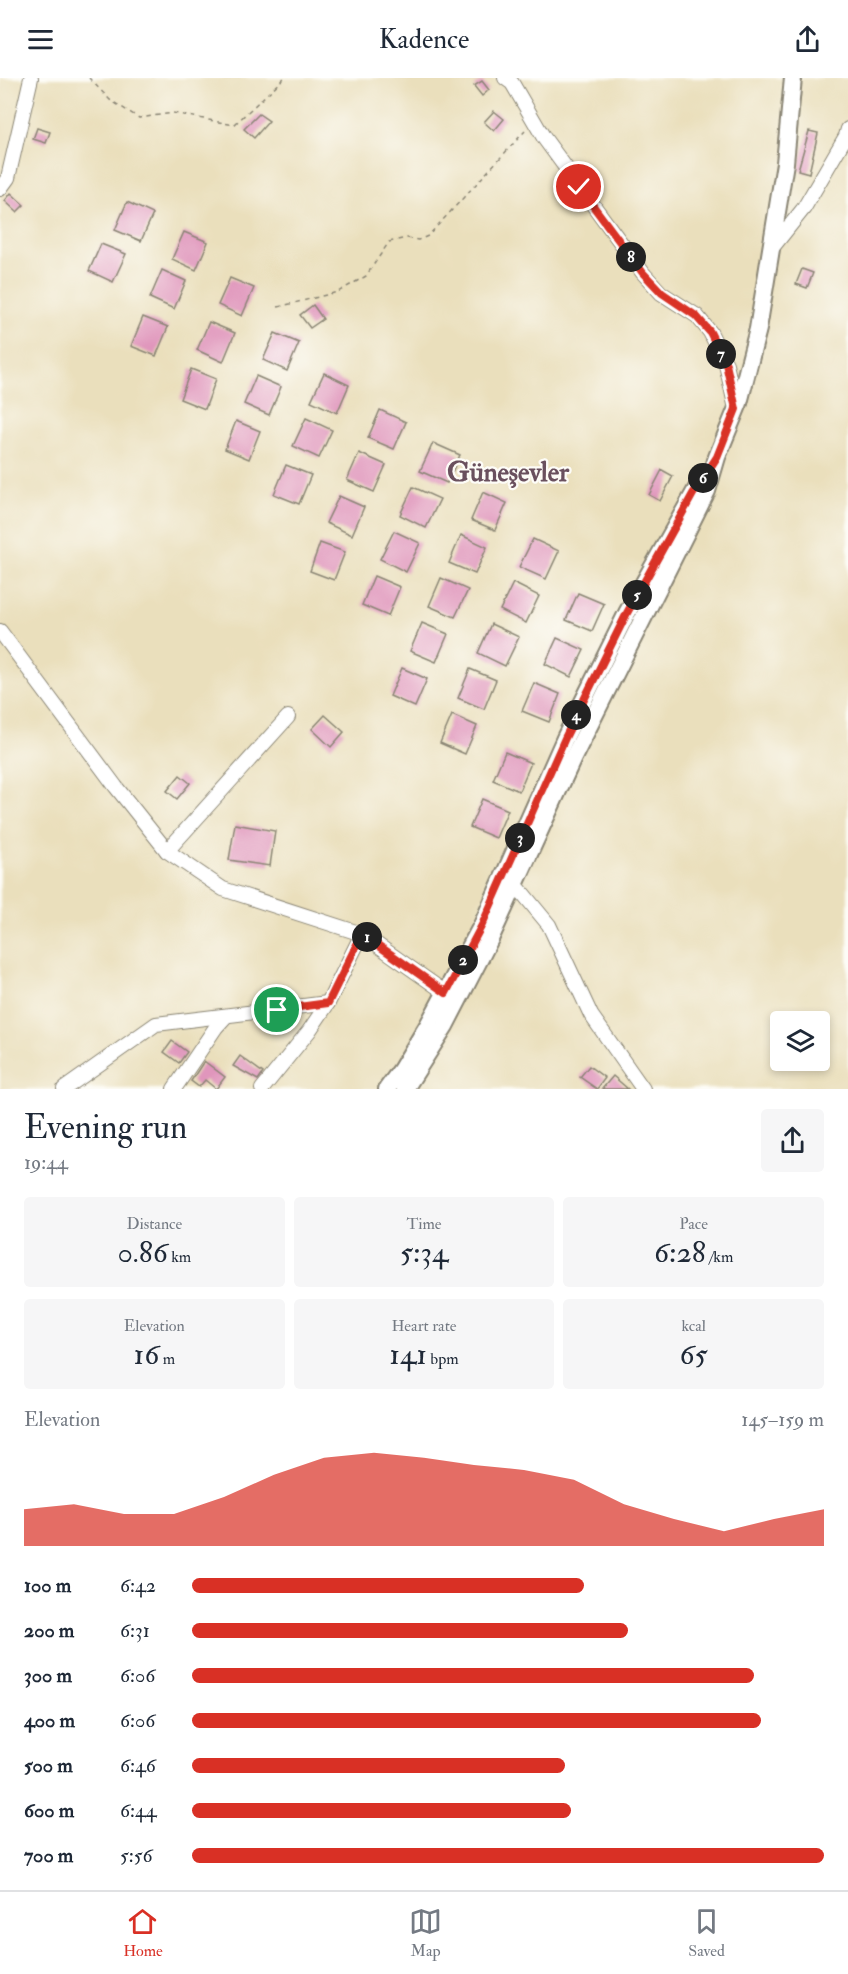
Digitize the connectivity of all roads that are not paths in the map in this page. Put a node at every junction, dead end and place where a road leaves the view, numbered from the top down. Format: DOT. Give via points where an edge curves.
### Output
graph roads {
  1 [pos="31,78"];
  2 [pos="505,78"];
  3 [pos="793,78"];
  4 [pos="848,129"];
  5 [pos="0,189"];
  6 [pos="772,248"];
  7 [pos="736,409"];
  8 [pos="717,457"];
  9 [pos="0,631"];
  10 [pos="288,717"];
  11 [pos="167,851"];
  12 [pos="516,885"];
  13 [pos="362,934"];
  14 [pos="446,993"];
  15 [pos="328,1003"];
  16 [pos="226,1016"];
  17 [pos="64,1089"];
  18 [pos="174,1089"];
  19 [pos="262,1089"];
  20 [pos="387,1089"];
  21 [pos="405,1089"];
  22 [pos="643,1089"];
  1 -- 5 [label="street" via="8,178"];
  2 -- 7 [label="street" via="643,273 710,332 726,364"];
  3 -- 6 [label="main road"];
  4 -- 6 [label="street" via="804,208"];
  6 -- 7 [label="main road" via="758,329"];
  7 -- 8 [label="main road"];
  8 -- 12 [label="main road" via="707,491 573,758"];
  8 -- 14 [label="main road" via="622,624 565,738 482,925"];
  9 -- 11 [label="street"];
  10 -- 11 [label="street"];
  11 -- 13 [label="street" via="223,889"];
  12 -- 21 [label="main road" via="445,1026"];
  12 -- 22 [label="street" via="549,926 591,1016"];
  13 -- 14 [label="street"];
  13 -- 15 [label="street"];
  14 -- 20 [label="main road"];
  15 -- 16 [label="street"];
  15 -- 19 [label="street"];
  16 -- 17 [label="street" via="156,1024"];
  16 -- 18 [label="street"];
}
